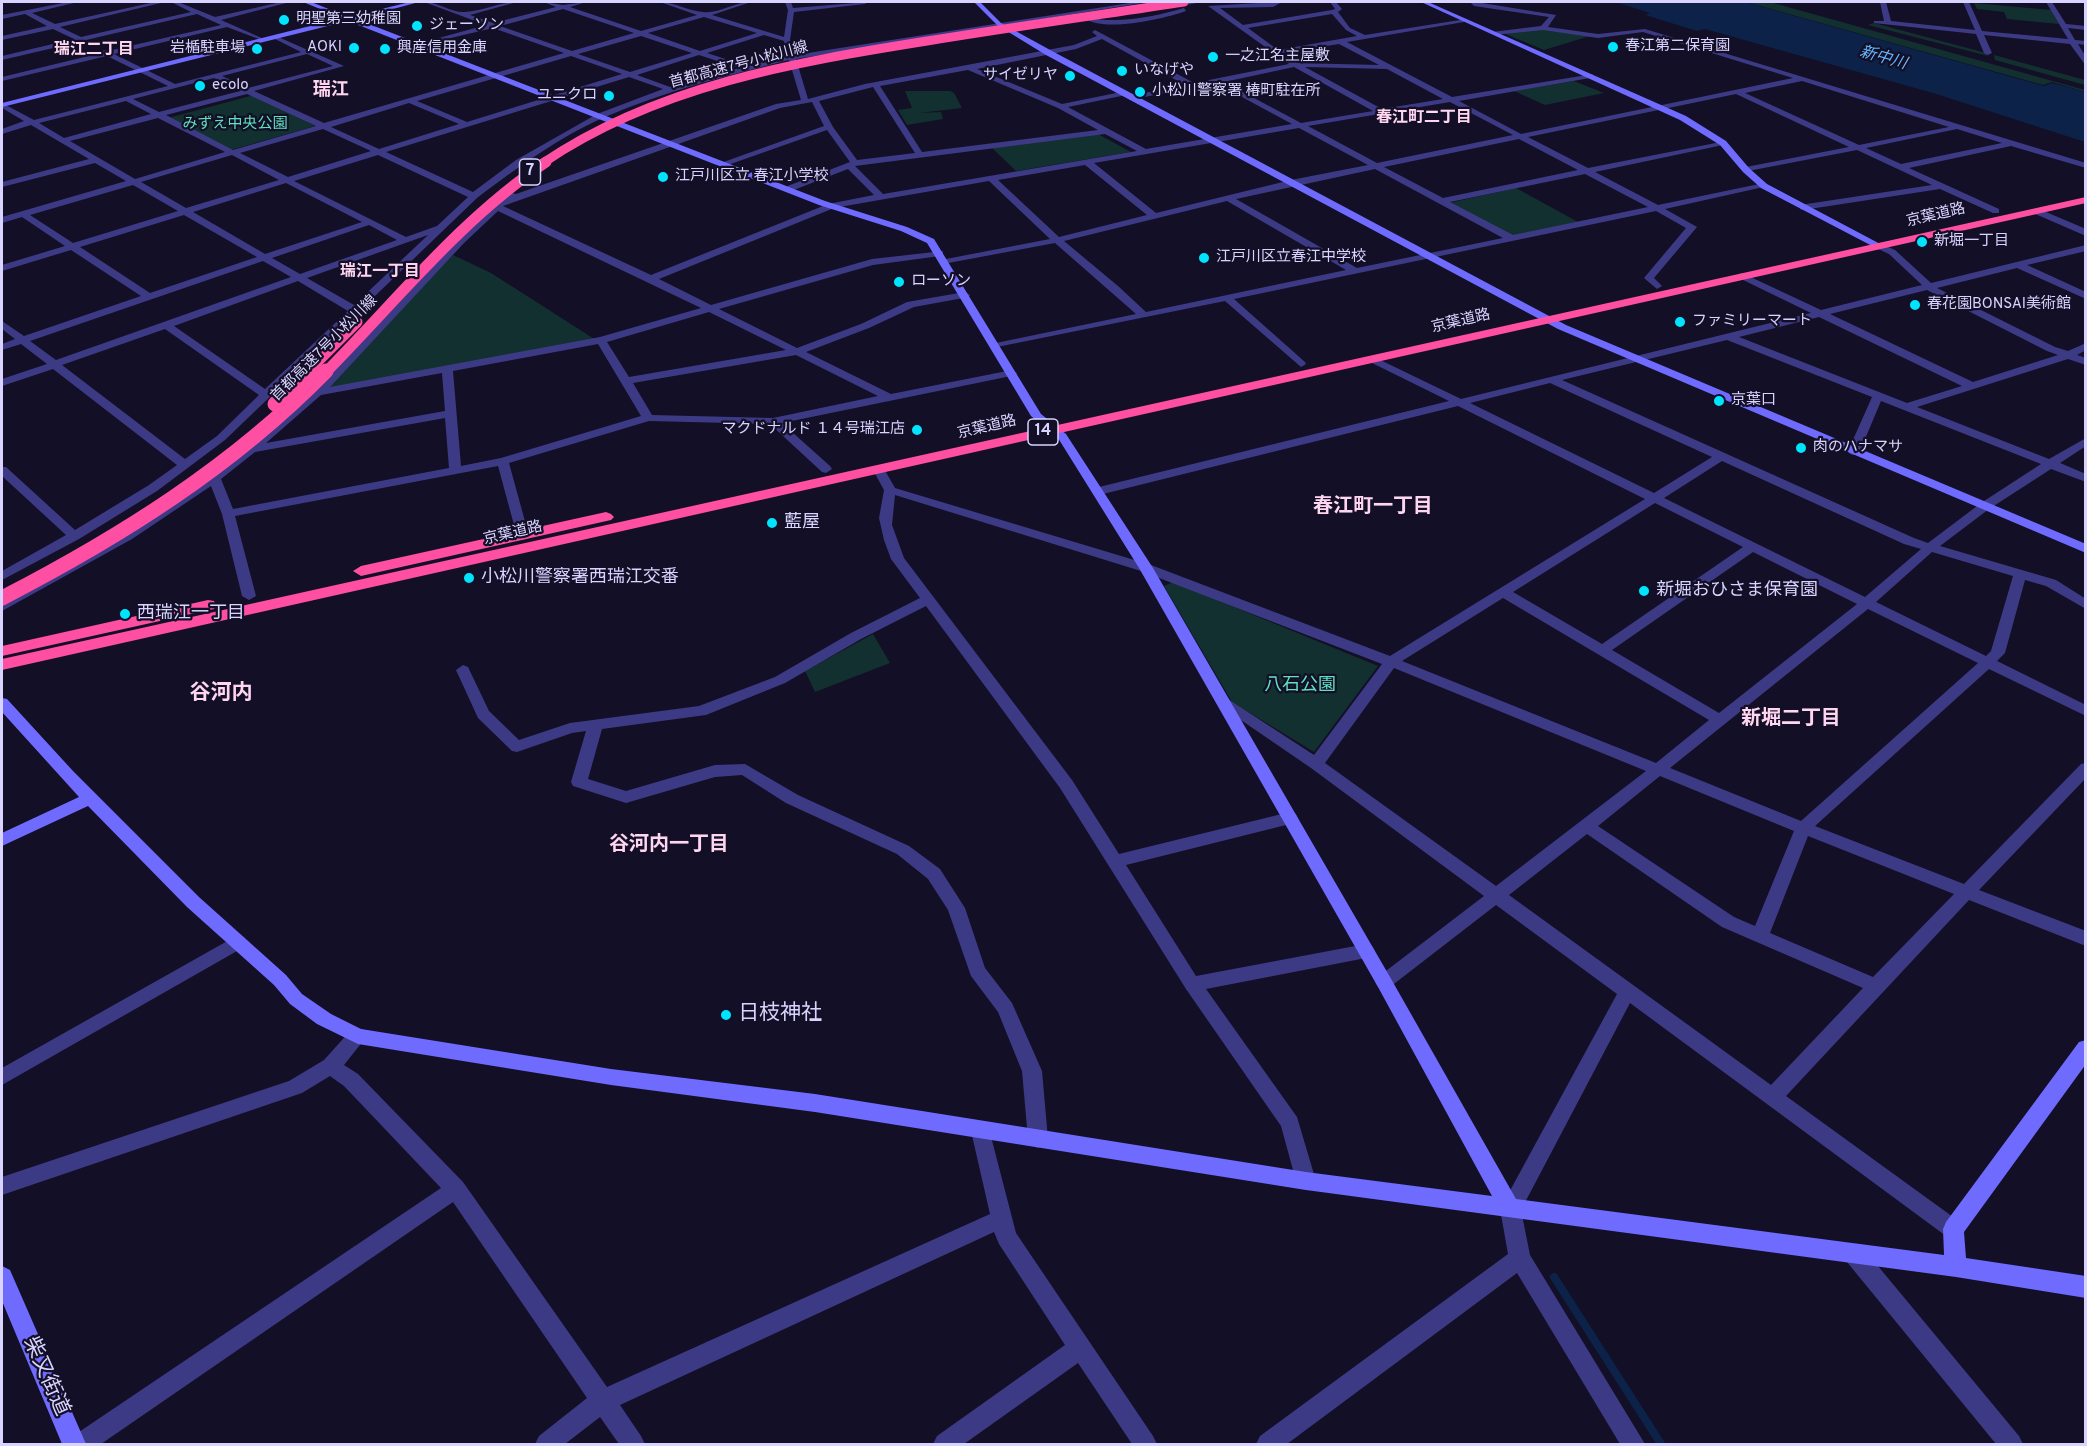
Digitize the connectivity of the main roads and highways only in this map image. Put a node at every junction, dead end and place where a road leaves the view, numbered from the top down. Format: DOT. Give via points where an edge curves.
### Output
graph roads {
  1 [pos="1160,2"];
  2 [pos="1185,2"];
  3 [pos="2085,191"];
  4 [pos="2085,200"];
  5 [pos="1874,243"];
  6 [pos="1049,425"];
  7 [pos="2,585"];
  8 [pos="2,598"];
  9 [pos="2,651"];
  10 [pos="2,665"];
  1 -- 7 [label="highway, 首都高速7号小松川線 / 7, bridge" via="774,65 664,96 592,126 547,151 485,196 288,392 221,449 124,516"];
  2 -- 8 [label="highway, 首都高速7号小松川線 / 7, bridge" via="801,64 691,93 602,129 540,165 499,196 305,393 237,451 149,514"];
  3 -- 5 [label="highway, 京葉道路 / 14"];
  4 -- 5 [label="highway, 京葉道路 / 14"];
  5 -- 6 [label="highway, 京葉道路 / 14" via="1372,359"];
  5 -- 6 [label="highway, 京葉道路 / 14" via="1533,312"];
  6 -- 9 [label="highway, 京葉道路 / 14" via="826,469"];
  6 -- 10 [label="highway, 京葉道路 / 14" via="879,470"];
}
